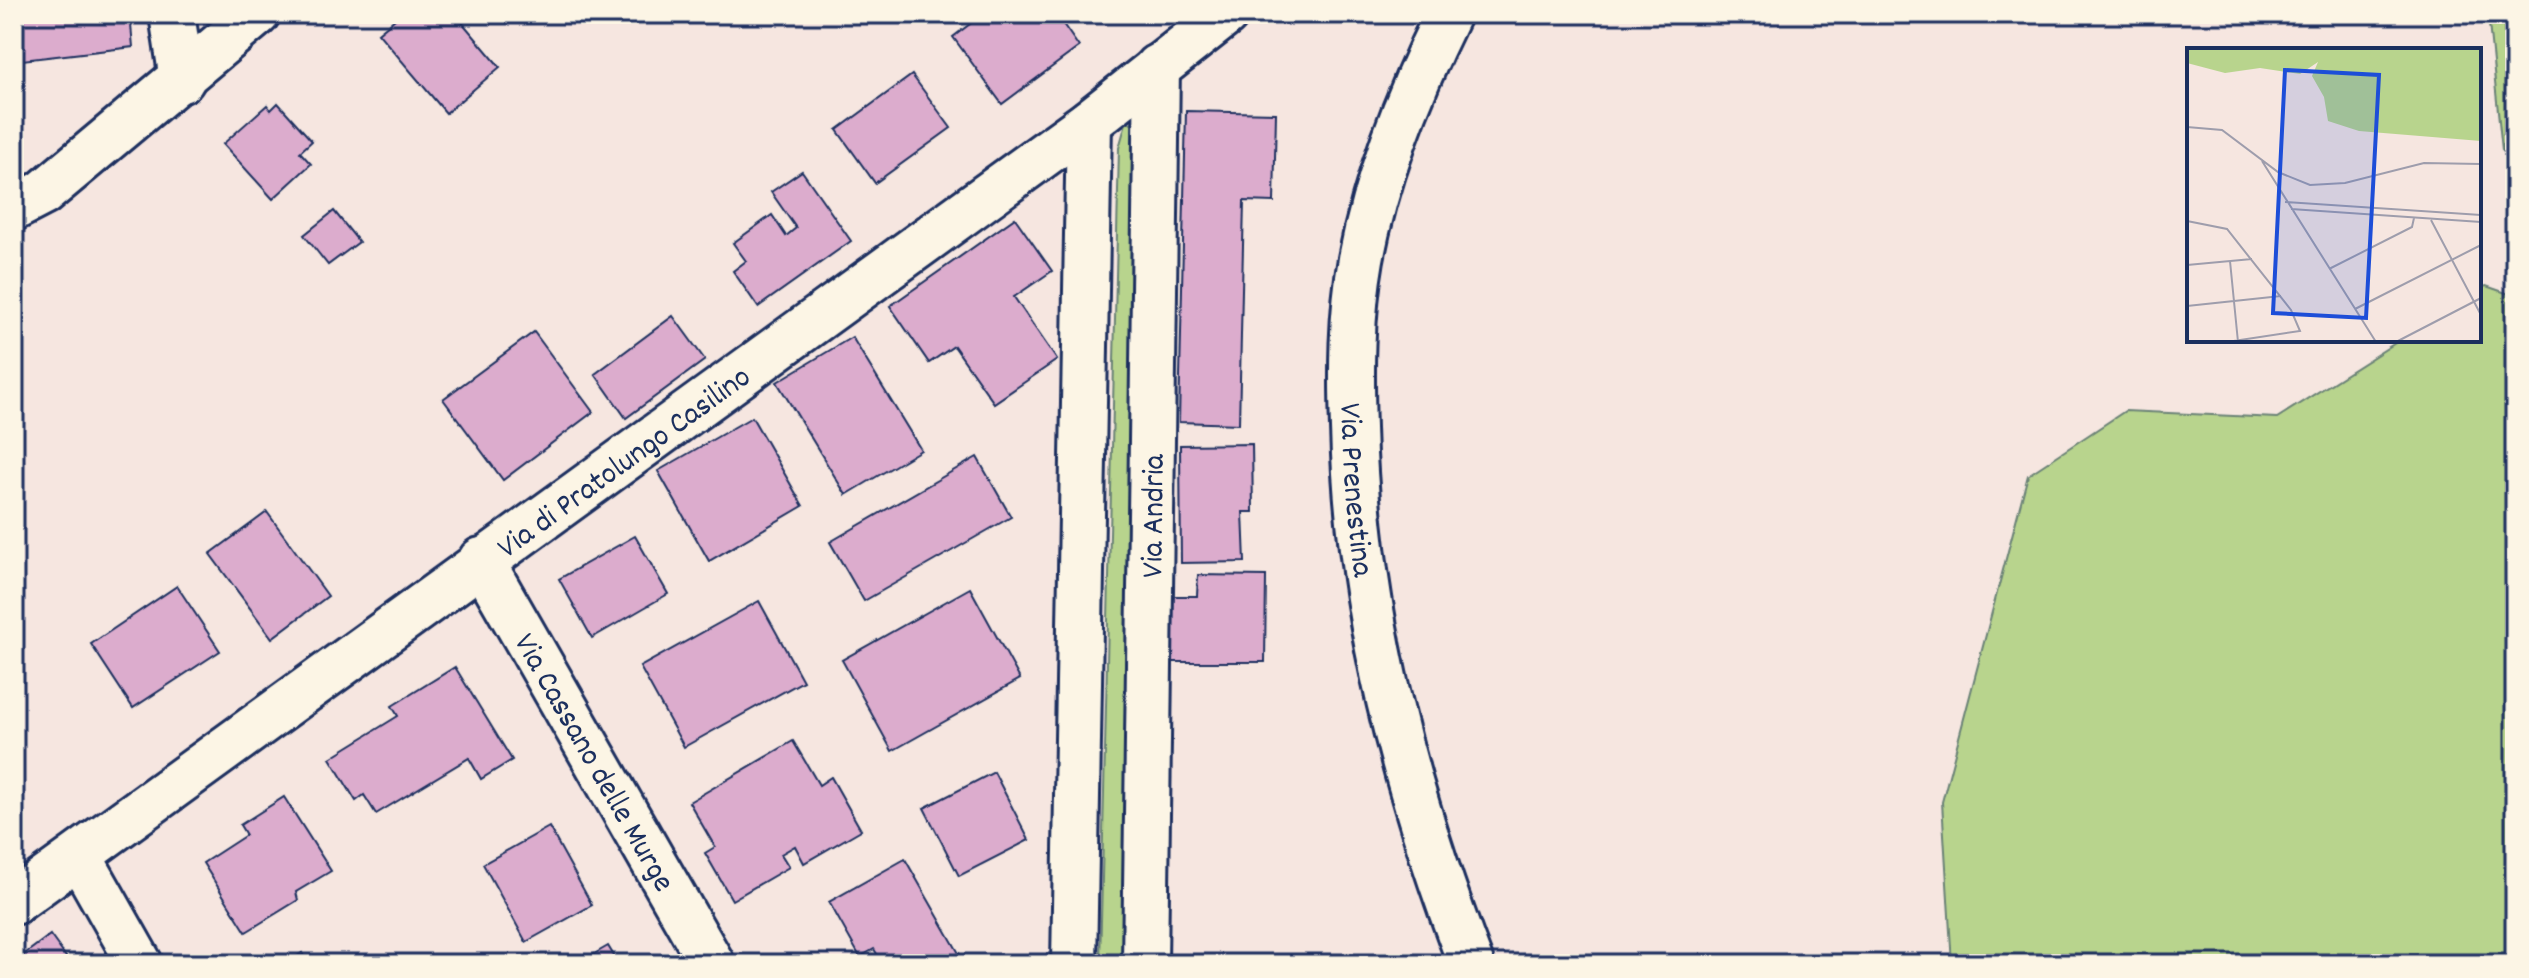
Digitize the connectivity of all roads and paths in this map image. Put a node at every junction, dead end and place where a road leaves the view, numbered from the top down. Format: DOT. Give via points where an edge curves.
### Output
graph roads {
  1 [pos="172,14"];
  2 [pos="257,14"];
  3 [pos="1226,14"];
  4 [pos="1448,14"];
  5 [pos="1157,67"];
  6 [pos="182,80"];
  7 [pos="1089,122"];
  8 [pos="14,208"];
  9 [pos="481,560"];
  10 [pos="79,856"];
  11 [pos="14,902"];
  12 [pos="140,964"];
  13 [pos="712,964"];
  14 [pos="1074,964"];
  15 [pos="1145,964"];
  16 [pos="1471,964"];
  1 -- 6 [label="street"];
  2 -- 6 [label="street"];
  3 -- 5 [label="street, Via di Pratolungo Casilino"];
  4 -- 16 [label="street, Via Prenestina" via="1400,124 1373,208 1357,290 1352,397 1356,508 1379,658 1417,807"];
  5 -- 7 [label="street, Via di Pratolungo Casilino"];
  5 -- 15 [label="street, Via Andria"];
  6 -- 8 [label="street" via="43,193"];
  7 -- 9 [label="street, Via di Pratolungo Casilino"];
  7 -- 14 [label="street"];
  9 -- 10 [label="street, Via di Pratolungo Casilino"];
  9 -- 13 [label="street, Via Cassano delle Murge"];
  10 -- 11 [label="street, Via di Pratolungo Casilino"];
  10 -- 12 [label="street"];
}
